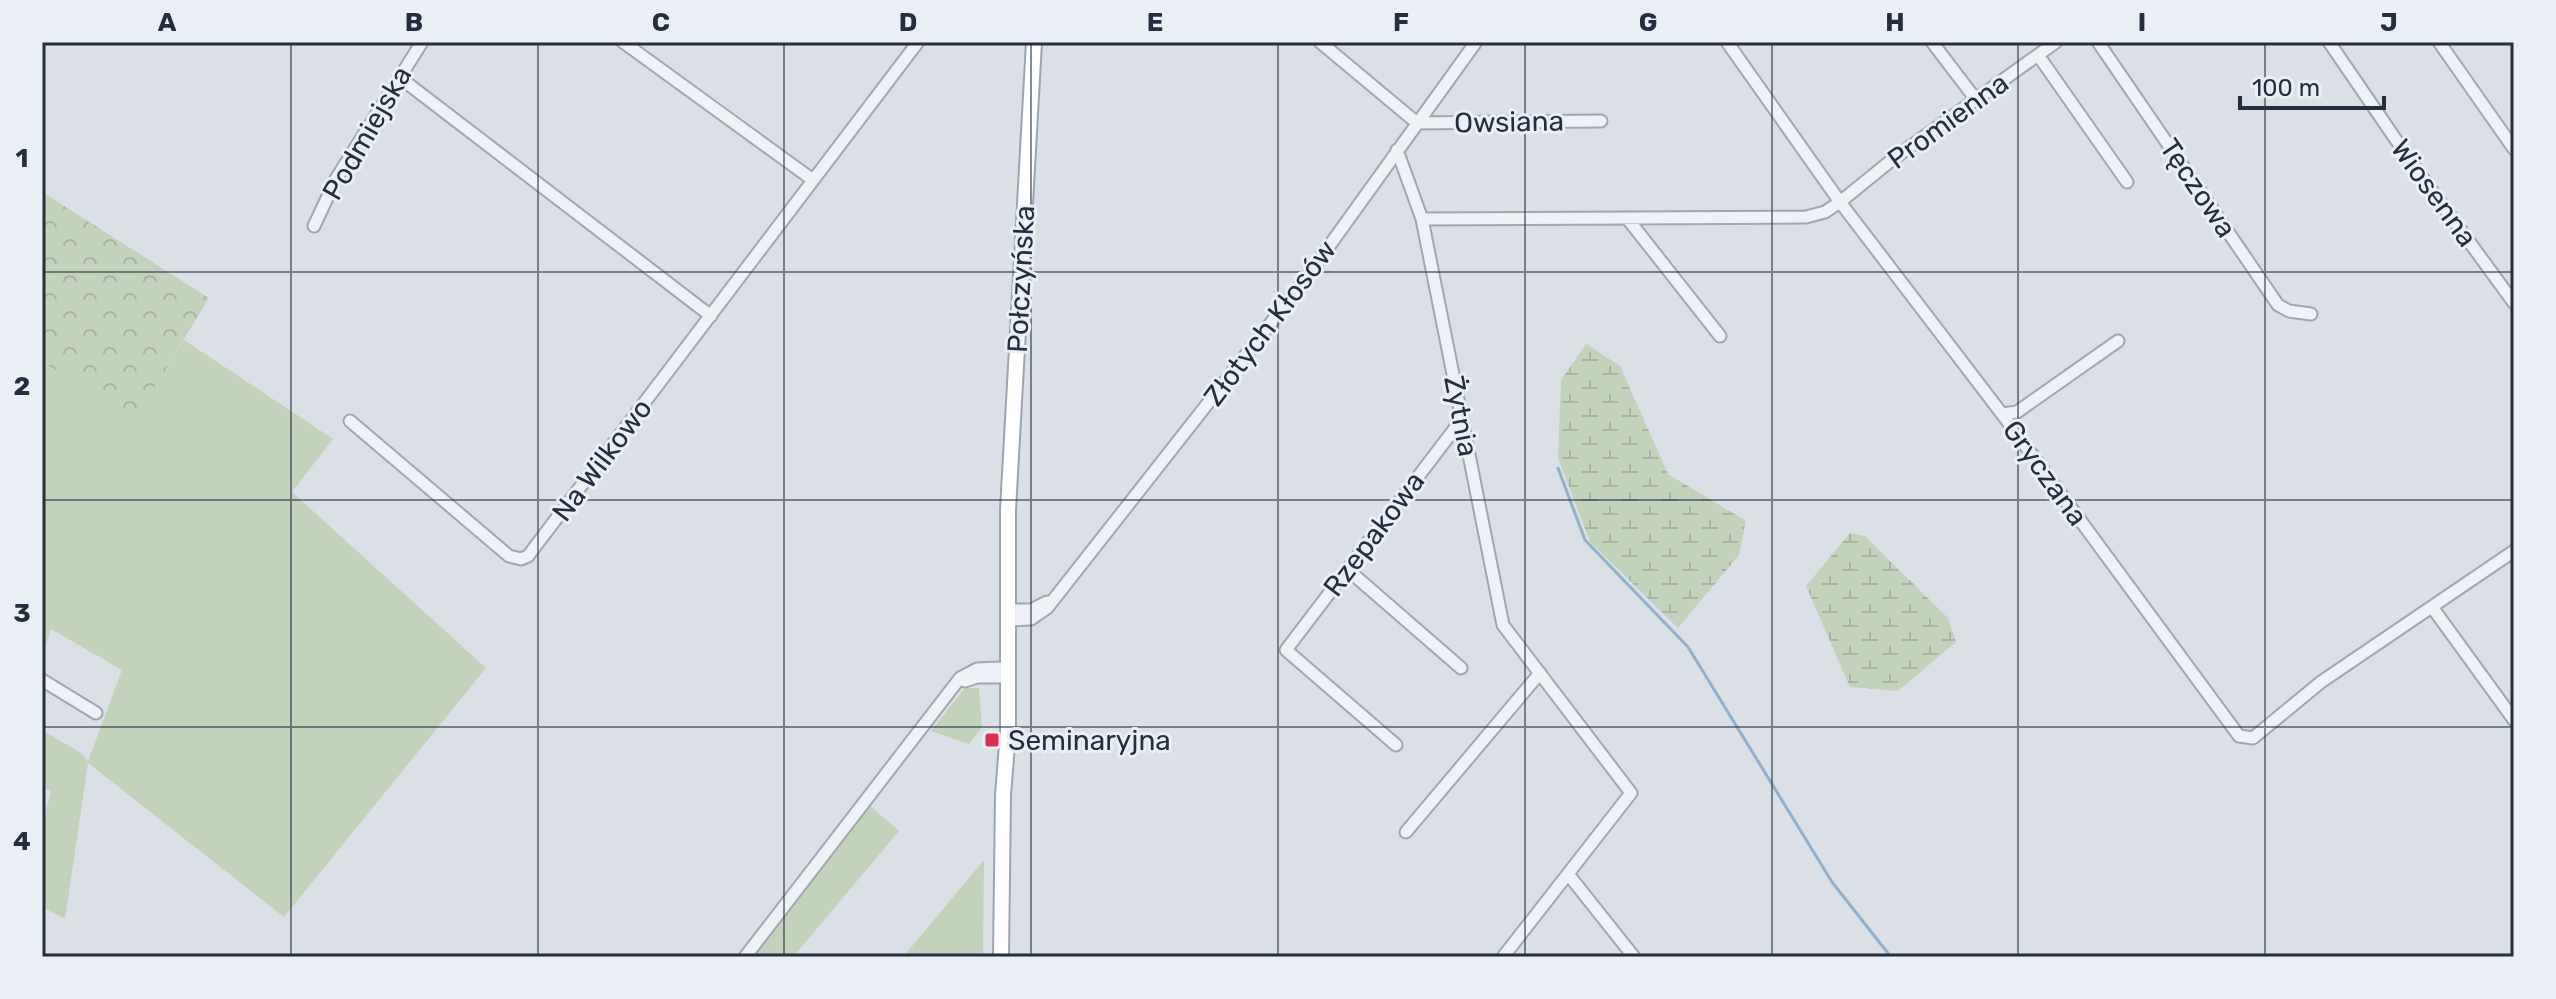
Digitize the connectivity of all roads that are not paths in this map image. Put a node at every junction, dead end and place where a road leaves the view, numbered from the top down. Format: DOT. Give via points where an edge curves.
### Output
graph roads {
  1 [pos="422,42"];
  2 [pos="623,42"];
  3 [pos="918,42"];
  4 [pos="1034,42"];
  5 [pos="1320,42"];
  6 [pos="1459,42"];
  7 [pos="1727,42"];
  8 [pos="1932,42"];
  9 [pos="2056,42"];
  10 [pos="2098,42"];
  11 [pos="2329,42"];
  12 [pos="2439,42"];
  13 [pos="1473,46"];
  14 [pos="2038,55"];
  15 [pos="399,77"];
  16 [pos="1977,101"];
  17 [pos="1601,121"];
  18 [pos="1417,123"];
  19 [pos="2514,149"];
  20 [pos="1397,150"];
  21 [pos="813,180"];
  22 [pos="2127,182"];
  23 [pos="1840,202"];
  24 [pos="1627,218"];
  25 [pos="1422,219"];
  26 [pos="314,226"];
  27 [pos="2514,303"];
  28 [pos="2311,314"];
  29 [pos="711,316"];
  30 [pos="1720,336"];
  31 [pos="2118,341"];
  32 [pos="2002,414"];
  33 [pos="1462,419"];
  34 [pos="350,421"];
  35 [pos="2514,551"];
  36 [pos="1347,569"];
  37 [pos="2432,607"];
  38 [pos="1006,615"];
  39 [pos="1461,668"];
  40 [pos="1002,673"];
  41 [pos="1540,673"];
  42 [pos="42,680"];
  43 [pos="96,713"];
  44 [pos="2514,720"];
  45 [pos="1396,745"];
  46 [pos="1406,832"];
  47 [pos="1568,874"];
  48 [pos="745,957"];
  49 [pos="1001,957"];
  50 [pos="1503,957"];
  51 [pos="1634,957"];
  1 -- 15 [label="street, Podmiejska"];
  2 -- 21 [label="street"];
  3 -- 21 [label="street, Na Wilkowo"];
  4 -- 38 [label="main road, Połczyńska"];
  5 -- 18 [label="street"];
  6 -- 13 [label="street"];
  7 -- 23 [label="street, Gryczana"];
  8 -- 16 [label="street"];
  9 -- 14 [label="street, Promienna"];
  10 -- 28 [label="street, Tęczowa" via="2278,305"];
  11 -- 27 [label="street, Wiosenna"];
  12 -- 19 [label="street"];
  13 -- 18 [label="street, Złotych Kłosów"];
  14 -- 16 [label="street, Promienna"];
  14 -- 22 [label="street"];
  15 -- 26 [label="street, Podmiejska" via="336,179"];
  15 -- 29 [label="street"];
  16 -- 23 [label="street, Promienna"];
  17 -- 18 [label="street, Owsiana"];
  18 -- 20 [label="street, Złotych Kłosów"];
  20 -- 25 [label="street, Żytnia"];
  20 -- 38 [label="street, Złotych Kłosów" via="1304,281 1047,608 1031,619"];
  21 -- 29 [label="street, Na Wilkowo"];
  23 -- 24 [label="street" via="1806,217"];
  23 -- 32 [label="street, Gryczana"];
  24 -- 25 [label="street"];
  24 -- 30 [label="street"];
  25 -- 33 [label="street, Żytnia"];
  29 -- 34 [label="street, Na Wilkowo" via="521,559 509,556"];
  31 -- 32 [label="street" via="2017,412"];
  32 -- 37 [label="street, Gryczana" via="2239,736 2253,738 2321,682"];
  33 -- 36 [label="street, Rzepakowa"];
  33 -- 41 [label="street, Żytnia" via="1503,625"];
  35 -- 37 [label="street"];
  36 -- 39 [label="street"];
  36 -- 45 [label="street, Rzepakowa" via="1286,650"];
  37 -- 44 [label="street"];
  38 -- 40 [label="main road, Połczyńska"];
  40 -- 48 [label="street" via="957,685"];
  40 -- 49 [label="main road, Połczyńska" via="1007,761"];
  41 -- 46 [label="street"];
  41 -- 47 [label="street, Żytnia" via="1631,793"];
  42 -- 43 [label="street"];
  47 -- 50 [label="street, Żytnia"];
  47 -- 51 [label="street"];
}
